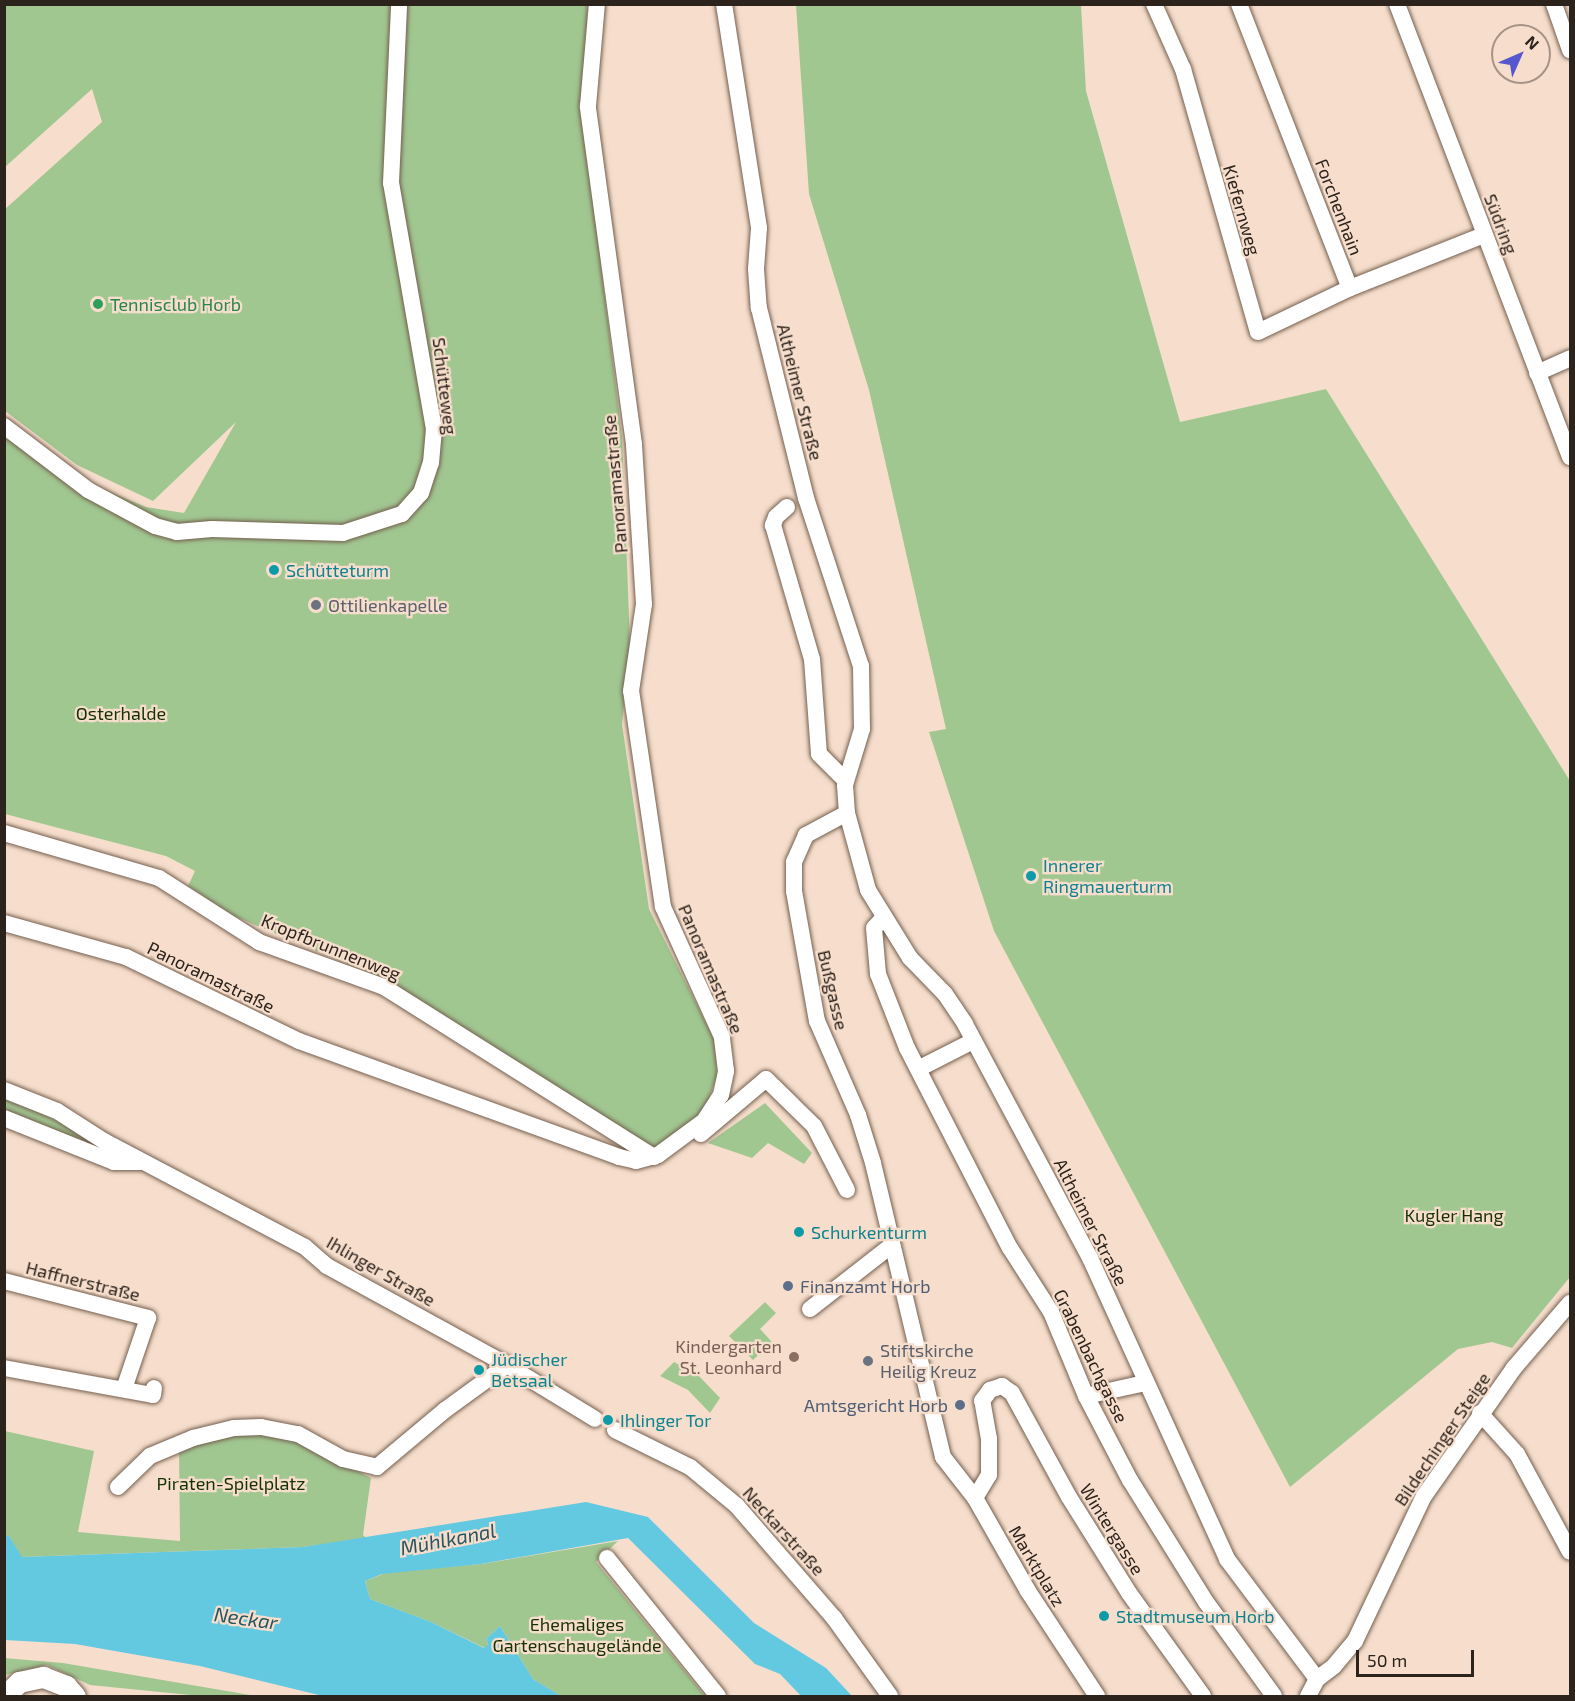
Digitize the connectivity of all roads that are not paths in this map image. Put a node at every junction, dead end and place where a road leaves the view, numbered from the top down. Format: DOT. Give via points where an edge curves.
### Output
graph roads {
  1 [pos="399,4"];
  2 [pos="597,4"];
  3 [pos="724,4"];
  4 [pos="1154,4"];
  5 [pos="1239,4"];
  6 [pos="1397,4"];
  7 [pos="1554,4"];
  8 [pos="1566,21"];
  9 [pos="1570,50"];
  10 [pos="1484,235"];
  11 [pos="1350,288"];
  12 [pos="1570,358"];
  13 [pos="1537,372"];
  14 [pos="4,426"];
  15 [pos="1570,457"];
  16 [pos="787,507"];
  17 [pos="845,780"];
  18 [pos="847,813"];
  19 [pos="4,833"];
  20 [pos="883,918"];
  21 [pos="4,923"];
  22 [pos="973,1041"];
  23 [pos="918,1069"];
  24 [pos="4,1090"];
  25 [pos="4,1118"];
  26 [pos="676,1141"];
  27 [pos="654,1157"];
  28 [pos="144,1162"];
  29 [pos="847,1190"];
  30 [pos="889,1228"];
  31 [pos="892,1245"];
  32 [pos="4,1281"];
  33 [pos="1570,1303"];
  34 [pos="810,1309"];
  35 [pos="507,1365"];
  36 [pos="4,1368"];
  37 [pos="1145,1383"];
  38 [pos="154,1388"];
  39 [pos="124,1389"];
  40 [pos="1086,1396"];
  41 [pos="1480,1413"];
  42 [pos="595,1419"];
  43 [pos="615,1430"];
  44 [pos="118,1487"];
  45 [pos="975,1498"];
  46 [pos="1570,1552"];
  47 [pos="607,1558"];
  48 [pos="1317,1678"];
  49 [pos="6,1692"];
  50 [pos="75,1696"];
  51 [pos="80,1696"];
  52 [pos="718,1696"];
  53 [pos="890,1696"];
  54 [pos="1097,1696"];
  55 [pos="1203,1696"];
  56 [pos="1274,1696"];
  57 [pos="1308,1696"];
  1 -- 14 [label="street, Schütteweg" via="391,183 434,429 431,463 421,493 402,514 342,533 212,528 177,532 155,526 88,490"];
  2 -- 26 [label="street, Panoramastraße" via="588,106 634,444 644,604 631,691 663,907 722,1037 726,1071 721,1095 704,1121"];
  3 -- 17 [label="street, Altheimer Straße" via="759,228 759,308 806,498 861,666 862,729"];
  4 -- 11 [label="street, Kiefernweg" via="1183,69 1258,332"];
  5 -- 11 [label="street, Forchenhain"];
  6 -- 10 [label="street, Südring"];
  7 -- 8 [label="street"];
  8 -- 9 [label="street"];
  10 -- 11 [label="street"];
  10 -- 13 [label="street, Südring"];
  12 -- 13 [label="street"];
  13 -- 15 [label="street, Südring"];
  16 -- 17 [label="street" via="773,525 812,659 819,754"];
  17 -- 18 [label="street, Altheimer Straße"];
  18 -- 20 [label="street, Altheimer Straße" via="868,890"];
  18 -- 30 [label="street, Bußgasse" via="800,843 794,862 794,891 817,1021 858,1115"];
  19 -- 27 [label="street, Kropfbrunnenweg" via="159,878 259,942 384,987"];
  20 -- 22 [label="street, Altheimer Straße" via="910,958 956,1010"];
  20 -- 23 [label="street, Grabenbachgasse" via="874,928 878,974 894,1021"];
  21 -- 27 [label="street, Panoramastraße" via="126,957 299,1041 619,1157 636,1161"];
  22 -- 23 [label="street"];
  22 -- 37 [label="street, Altheimer Straße" via="1090,1258"];
  23 -- 40 [label="street, Grabenbachgasse" via="1010,1248 1051,1312"];
  24 -- 28 [label="street, Ihlinger Straße" via="57,1111"];
  25 -- 28 [label="street, Ihlinger Straße" via="114,1162"];
  26 -- 27 [label="street, Panoramastraße"];
  26 -- 29 [label="street" via="691,1142 766,1078 814,1126"];
  28 -- 35 [label="street, Ihlinger Straße" via="305,1247 327,1266"];
  30 -- 31 [label="street, Marktplatz"];
  31 -- 34 [label="street"];
  31 -- 45 [label="street, Marktplatz" via="942,1457"];
  32 -- 39 [label="street, Haffnerstraße" via="148,1318"];
  33 -- 41 [label="street, Bildechinger Steige"];
  35 -- 42 [label="street, Ihlinger Straße"];
  35 -- 44 [label="street" via="377,1467 343,1459 298,1434 261,1427 234,1428 193,1438 150,1456"];
  36 -- 39 [label="street"];
  37 -- 40 [label="street"];
  37 -- 48 [label="street, Altheimer Straße" via="1227,1559"];
  38 -- 39 [label="street" via="153,1395"];
  40 -- 56 [label="street, Grabenbachgasse" via="1130,1480 1212,1611"];
  41 -- 46 [label="street" via="1517,1454"];
  41 -- 48 [label="street, Bildechinger Steige" via="1406,1530 1355,1641 1334,1666"];
  43 -- 53 [label="street, Neckarstraße" via="690,1467 737,1506 834,1618"];
  45 -- 54 [label="street, Marktplatz" via="1066,1652"];
  45 -- 55 [label="street, Wintergasse" via="989,1475 989,1439 982,1401 993,1388 1002,1386 1012,1393 1088,1530"];
  47 -- 52 [label="street"];
  48 -- 57 [label="street, Bildechinger Steige"];
  49 -- 50 [label="main road" via="25,1680 43,1677 66,1686"];
  50 -- 51 [label="main road"];
}
